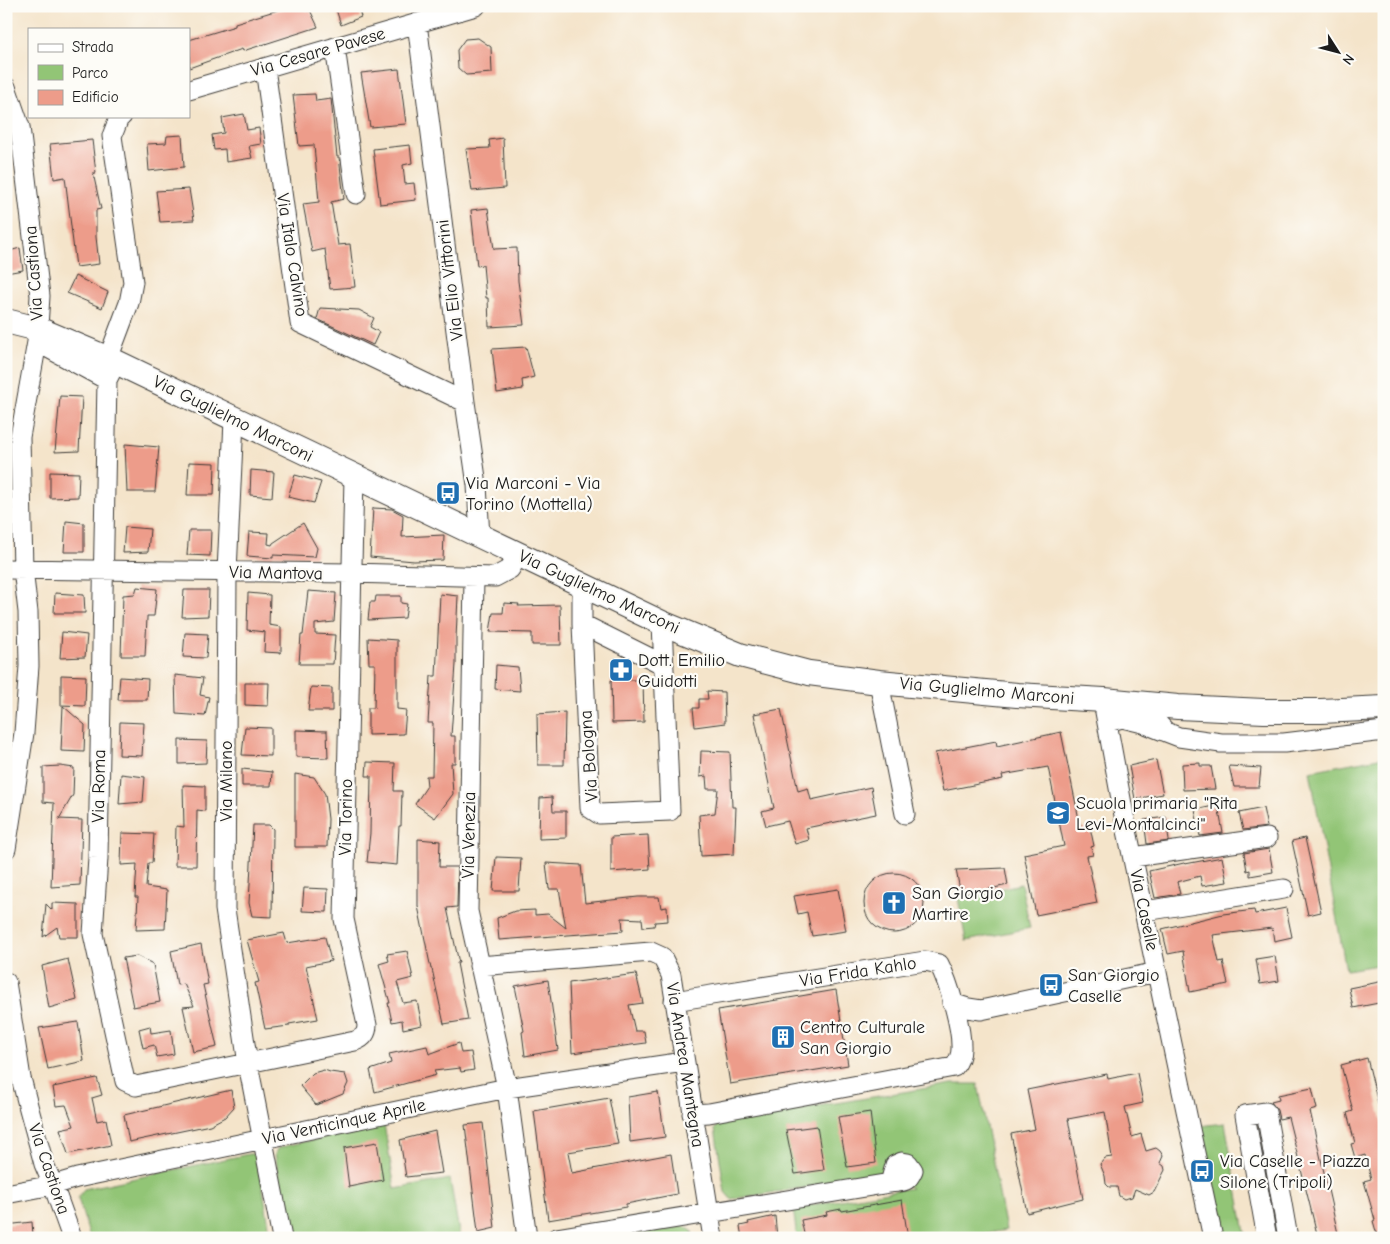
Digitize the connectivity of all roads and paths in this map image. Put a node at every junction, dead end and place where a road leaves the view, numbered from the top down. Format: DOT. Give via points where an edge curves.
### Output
graph roads {
  1 [pos="476,6"];
  2 [pos="417,23"];
  3 [pos="335,47"];
  4 [pos="265,68"];
  5 [pos="6,87"];
  6 [pos="190,90"];
  7 [pos="119,118"];
  8 [pos="356,194"];
  9 [pos="6,321"];
  10 [pos="38,335"];
  11 [pos="110,367"];
  12 [pos="465,402"];
  13 [pos="234,420"];
  14 [pos="354,476"];
  15 [pos="480,537"];
  16 [pos="519,554"];
  17 [pos="15,569"];
  18 [pos="103,570"];
  19 [pos="227,572"];
  20 [pos="351,573"];
  21 [pos="474,578"];
  22 [pos="582,584"];
  23 [pos="662,623"];
  24 [pos="582,624"];
  25 [pos="664,665"];
  26 [pos="879,682"];
  27 [pos="1139,703"];
  28 [pos="1178,707"];
  29 [pos="1384,708"];
  30 [pos="1106,711"];
  31 [pos="1384,732"];
  32 [pos="1172,734"];
  33 [pos="904,814"];
  34 [pos="1267,838"];
  35 [pos="6,849"];
  36 [pos="1133,857"];
  37 [pos="1284,889"];
  38 [pos="1145,911"];
  39 [pos="479,966"];
  40 [pos="1157,972"];
  41 [pos="6,982"];
  42 [pos="674,1001"];
  43 [pos="952,1003"];
  44 [pos="981,1010"];
  45 [pos="958,1028"];
  46 [pos="684,1062"];
  47 [pos="248,1064"];
  48 [pos="507,1088"];
  49 [pos="692,1114"];
  50 [pos="264,1139"];
  51 [pos="890,1183"];
  52 [pos="53,1185"];
  53 [pos="6,1194"];
  54 [pos="709,1212"];
  55 [pos="72,1238"];
  56 [pos="282,1238"];
  57 [pos="526,1238"];
  58 [pos="556,1238"];
  59 [pos="713,1238"];
  60 [pos="1213,1238"];
  61 [pos="1267,1238"];
  62 [pos="1288,1238"];
  1 -- 2 [label="street, Via Cesare Pavese"];
  2 -- 3 [label="street, Via Cesare Pavese"];
  2 -- 12 [label="street, Via Elio Vittorini"];
  3 -- 4 [label="street, Via Cesare Pavese"];
  3 -- 8 [label="street"];
  4 -- 6 [label="street, Via Cesare Pavese"];
  4 -- 12 [label="street, Via Italo Calvino" via="300,323"];
  5 -- 10 [label="street, Via Castiona" via="20,128 40,296"];
  7 -- 11 [label="street" via="112,136 133,282"];
  9 -- 10 [label="main road, Via Guglielmo Marconi"];
  10 -- 11 [label="main road, Via Guglielmo Marconi"];
  10 -- 17 [label="street, Via Castiona" via="20,437"];
  11 -- 13 [label="main road, Via Guglielmo Marconi"];
  11 -- 18 [label="street, Via Roma"];
  12 -- 15 [label="street, Via Elio Vittorini" via="477,486"];
  13 -- 14 [label="main road, Via Guglielmo Marconi"];
  13 -- 19 [label="street, Via Milano"];
  14 -- 15 [label="main road, Via Guglielmo Marconi"];
  14 -- 20 [label="street, Via Torino"];
  15 -- 16 [label="main road, Via Guglielmo Marconi"];
  16 -- 21 [label="street, Via Mantova" via="510,569 495,577"];
  16 -- 22 [label="main road, Via Guglielmo Marconi"];
  17 -- 18 [label="street, Via Mantova"];
  17 -- 35 [label="street, Via Castiona" via="28,612 29,666 24,733"];
  18 -- 19 [label="street, Via Mantova"];
  18 -- 47 [label="street, Via Roma" via="98,858 93,934 125,1082 136,1086"];
  19 -- 20 [label="street, Via Mantova"];
  19 -- 47 [label="street, Via Milano" via="225,910"];
  20 -- 21 [label="street, Via Mantova"];
  20 -- 47 [label="street, Via Torino" via="344,919 367,1030 355,1041"];
  21 -- 39 [label="street, Via Venezia" via="468,911"];
  22 -- 23 [label="main road, Via Guglielmo Marconi"];
  22 -- 24 [label="street, Via Bologna"];
  23 -- 25 [label="street, Via Bologna"];
  23 -- 26 [label="main road, Via Guglielmo Marconi" via="740,655 809,673"];
  24 -- 25 [label="street"];
  24 -- 25 [label="street, Via Bologna" via="590,808 599,814 670,811"];
  26 -- 30 [label="main road, Via Guglielmo Marconi" via="1017,695"];
  26 -- 33 [label="street"];
  27 -- 28 [label="main road, Via Guglielmo Marconi"];
  27 -- 30 [label="main road, Via Guglielmo Marconi"];
  27 -- 32 [label="street"];
  28 -- 29 [label="main road, Via Guglielmo Marconi" via="1264,711"];
  28 -- 32 [label="street" via="1170,724"];
  30 -- 32 [label="street"];
  30 -- 36 [label="street, Via Caselle"];
  31 -- 32 [label="street" via="1284,743 1221,743"];
  34 -- 36 [label="street"];
  36 -- 38 [label="street, Via Caselle"];
  37 -- 38 [label="street"];
  38 -- 40 [label="street, Via Caselle"];
  39 -- 42 [label="street, Via Andrea Mantegna" via="651,952 662,957 666,964 671,975"];
  39 -- 48 [label="street, Via Venezia"];
  40 -- 44 [label="street"];
  40 -- 60 [label="street, Via Caselle"];
  41 -- 52 [label="street, Via Castiona" via="21,1078 44,1164"];
  42 -- 43 [label="street, Via Frida Kahlo" via="925,961 939,964"];
  42 -- 46 [label="street, Via Andrea Mantegna"];
  43 -- 44 [label="street"];
  43 -- 45 [label="street, Via Frida Kahlo"];
  44 -- 45 [label="street"];
  45 -- 49 [label="street, Via Frida Kahlo" via="961,1049 954,1067"];
  46 -- 48 [label="street, Via Venticinque Aprile"];
  46 -- 49 [label="street, Via Andrea Mantegna"];
  47 -- 50 [label="street, Via Milano"];
  48 -- 50 [label="street, Via Venticinque Aprile"];
  48 -- 57 [label="street, Via Venezia"];
  49 -- 54 [label="street, Via Andrea Mantegna"];
  50 -- 52 [label="street, Via Venticinque Aprile"];
  50 -- 56 [label="street, Via Milano"];
  51 -- 54 [label="street"];
  52 -- 53 [label="street, Via Venticinque Aprile"];
  52 -- 55 [label="street, Via Castiona"];
  54 -- 58 [label="street"];
  54 -- 59 [label="street, Via Andrea Mantegna"];
  61 -- 62 [label="street" via="1245,1115 1266,1112"];
}
